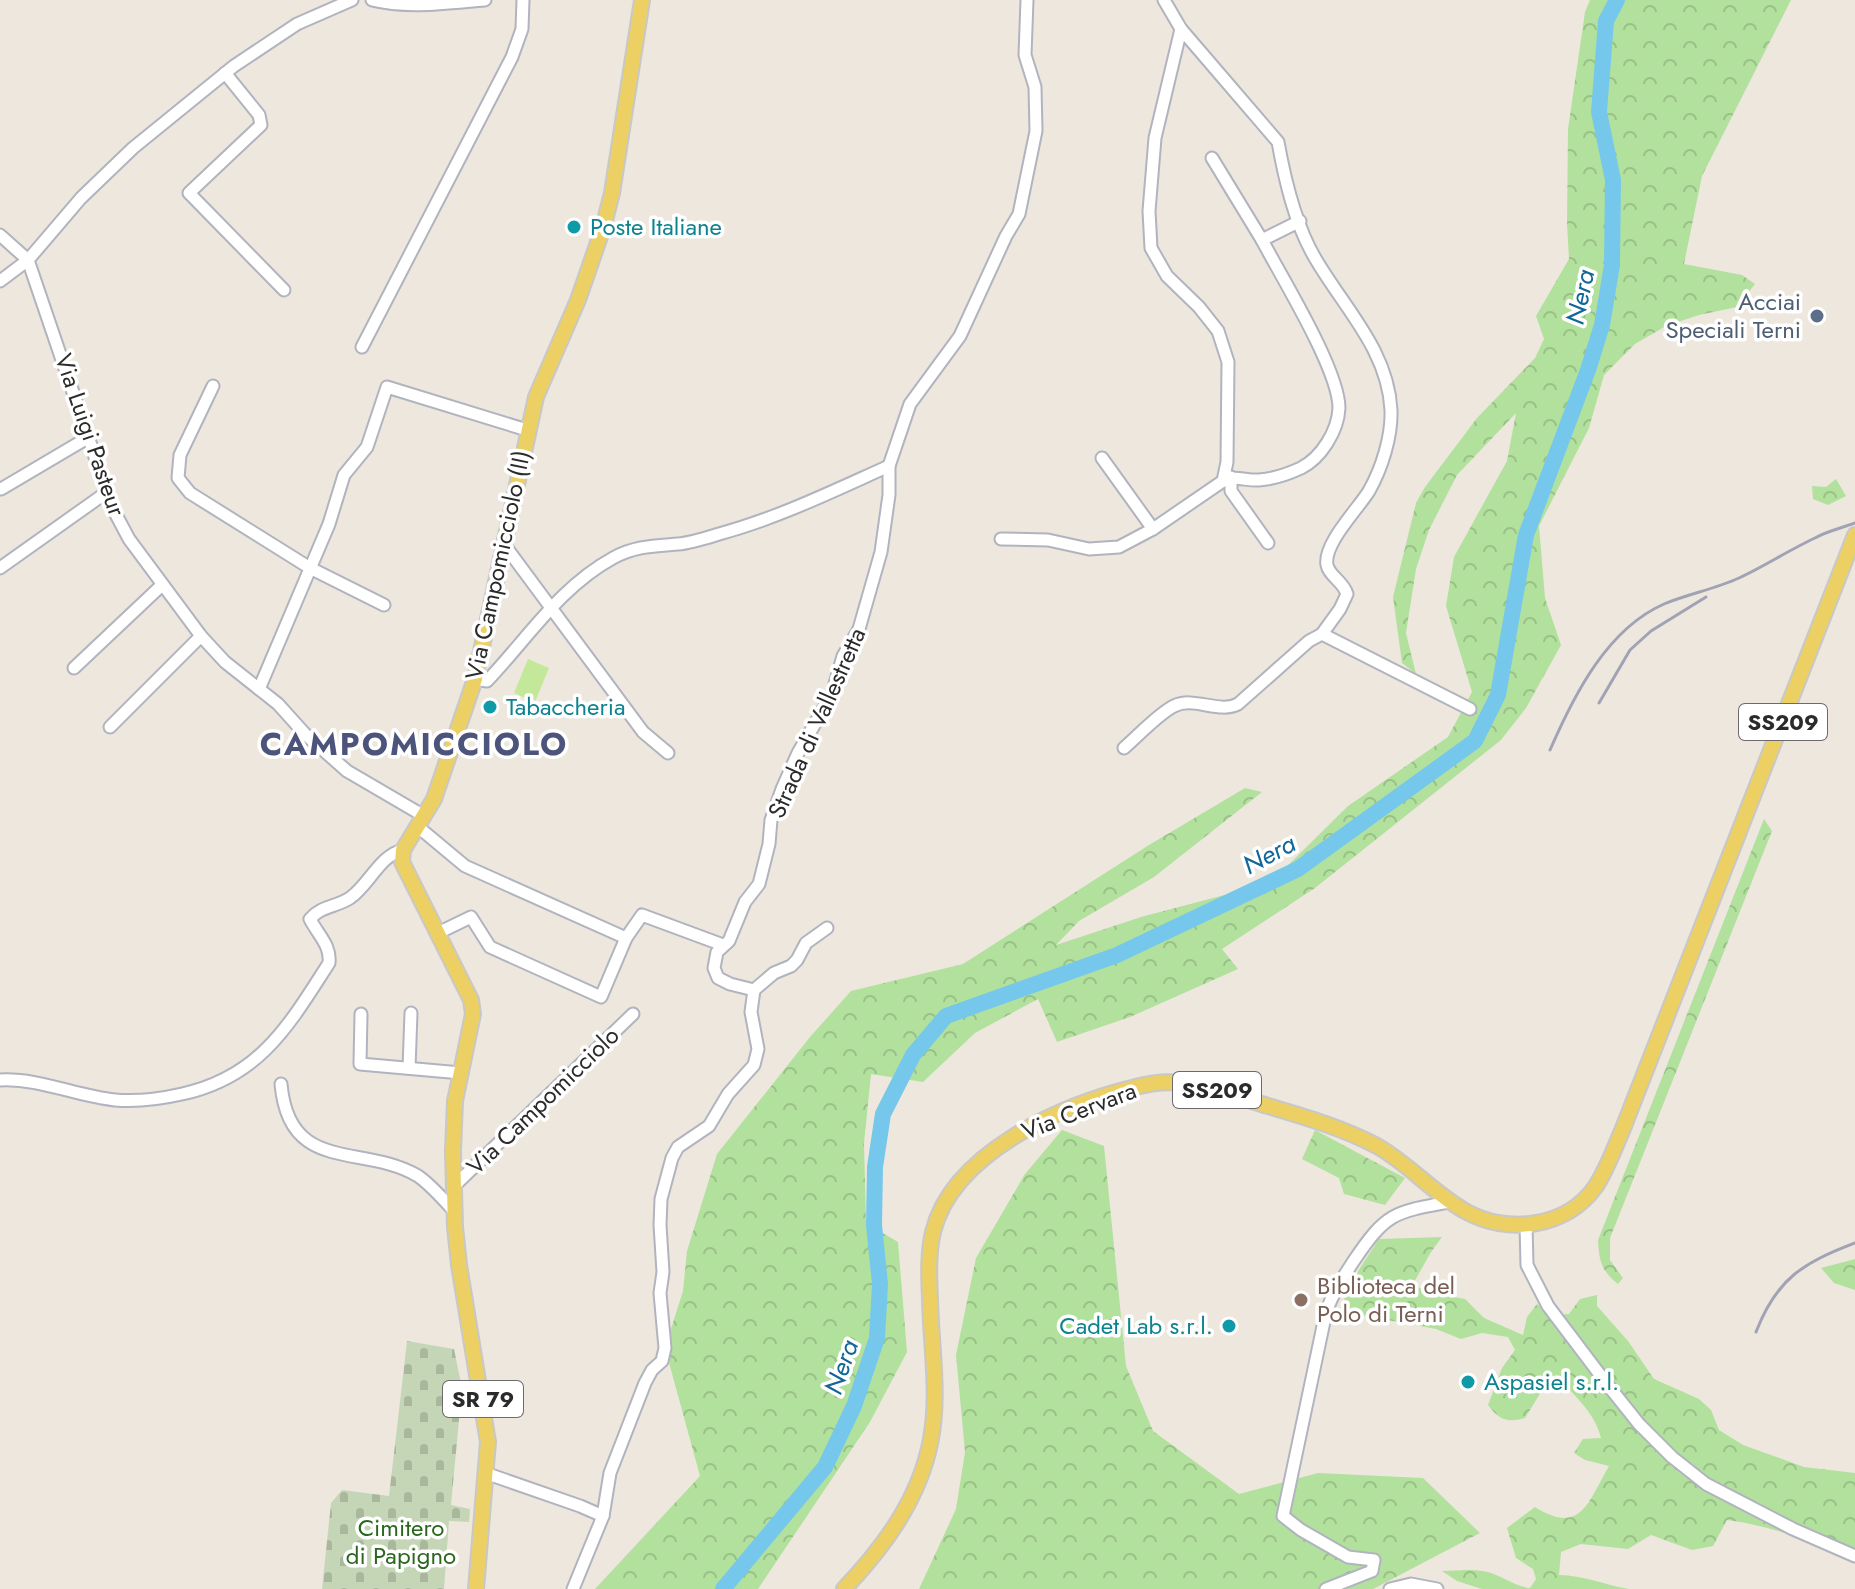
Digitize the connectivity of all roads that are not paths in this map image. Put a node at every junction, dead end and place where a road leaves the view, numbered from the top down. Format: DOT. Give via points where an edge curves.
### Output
graph roads {
  1 [pos="352,0"];
  2 [pos="372,0"];
  3 [pos="485,0"];
  4 [pos="523,0"];
  5 [pos="642,0"];
  6 [pos="1027,0"];
  7 [pos="1164,0"];
  8 [pos="1181,29"];
  9 [pos="225,73"];
  10 [pos="1212,158"];
  11 [pos="1300,221"];
  12 [pos="0,235"];
  13 [pos="1262,240"];
  14 [pos="28,260"];
  15 [pos="0,281"];
  16 [pos="284,290"];
  17 [pos="362,347"];
  18 [pos="213,386"];
  19 [pos="527,430"];
  20 [pos="89,437"];
  21 [pos="1102,458"];
  22 [pos="889,466"];
  23 [pos="1227,479"];
  24 [pos="1,489"];
  25 [pos="107,492"];
  26 [pos="1153,529"];
  27 [pos="1855,535"];
  28 [pos="1001,539"];
  29 [pos="503,543"];
  30 [pos="1268,543"];
  31 [pos="0,568"];
  32 [pos="310,568"];
  33 [pos="162,585"];
  34 [pos="384,605"];
  35 [pos="551,607"];
  36 [pos="1322,634"];
  37 [pos="201,636"];
  38 [pos="74,668"];
  39 [pos="475,679"];
  40 [pos="259,689"];
  41 [pos="1470,709"];
  42 [pos="110,727"];
  43 [pos="1124,748"];
  44 [pos="668,753"];
  45 [pos="421,821"];
  46 [pos="403,850"];
  47 [pos="827,928"];
  48 [pos="438,933"];
  49 [pos="626,938"];
  50 [pos="723,945"];
  51 [pos="754,990"];
  52 [pos="411,1013"];
  53 [pos="361,1014"];
  54 [pos="633,1014"];
  55 [pos="409,1068"];
  56 [pos="461,1073"];
  57 [pos="0,1080"];
  58 [pos="281,1084"];
  59 [pos="453,1187"];
  60 [pos="1450,1202"];
  61 [pos="454,1211"];
  62 [pos="1526,1225"];
  63 [pos="485,1473"];
  64 [pos="603,1516"];
  65 [pos="1855,1556"];
  66 [pos="476,1589"];
  67 [pos="573,1589"];
  68 [pos="844,1589"];
  69 [pos="1326,1589"];
  70 [pos="1390,1589"];
  71 [pos="1437,1589"];
  1 -- 9 [label="street" via="297,24"];
  2 -- 3 [label="street"];
  4 -- 17 [label="street" via="522,29 512,57"];
  5 -- 19 [label="main road, Via Campomicciolo (II)" via="603,228"];
  6 -- 22 [label="street, Strada di Vallestretta" via="1025,55 1035,87 1036,131 1019,214 960,336 910,404"];
  7 -- 8 [label="street"];
  8 -- 11 [label="street" via="1278,142"];
  8 -- 23 [label="street" via="1155,138 1151,248 1167,276 1218,331 1228,362"];
  9 -- 14 [label="street" via="133,148"];
  9 -- 16 [label="street" via="259,115 261,125 189,193"];
  10 -- 13 [label="street"];
  11 -- 13 [label="street"];
  11 -- 36 [label="street" via="1316,259 1378,356 1391,410 1389,434 1371,487 1327,556 1327,565 1347,594"];
  12 -- 14 [label="street"];
  13 -- 23 [label="street" via="1324,357 1339,409 1334,433 1305,467 1258,480"];
  14 -- 15 [label="street"];
  14 -- 20 [label="street, Via Luigi Pasteur"];
  18 -- 32 [label="street" via="180,455 178,478 190,493"];
  19 -- 29 [label="main road, Via Campomicciolo (II)"];
  19 -- 32 [label="street" via="387,387 367,447 344,475"];
  20 -- 24 [label="street"];
  20 -- 25 [label="street, Via Luigi Pasteur"];
  21 -- 26 [label="street"];
  22 -- 35 [label="street" via="723,533 629,550 577,583"];
  22 -- 50 [label="street, Strada di Vallestretta" via="881,552 859,629 782,789 759,884"];
  23 -- 26 [label="street"];
  23 -- 30 [label="street"];
  25 -- 31 [label="street"];
  25 -- 33 [label="street, Via Luigi Pasteur" via="129,539"];
  26 -- 28 [label="street" via="1119,547 1089,549 1048,540"];
  27 -- 62 [label="main road, Via Cervara / SS209" via="1596,1186 1557,1217"];
  29 -- 35 [label="street"];
  29 -- 39 [label="main road, Via Campomicciolo (II)"];
  32 -- 34 [label="street"];
  32 -- 40 [label="street"];
  33 -- 37 [label="street, Via Luigi Pasteur"];
  33 -- 38 [label="street"];
  35 -- 39 [label="street" via="487,681"];
  35 -- 44 [label="street" via="643,732"];
  36 -- 41 [label="street"];
  36 -- 43 [label="street" via="1238,704 1175,705"];
  37 -- 40 [label="street, Via Luigi Pasteur"];
  37 -- 42 [label="street"];
  39 -- 45 [label="main road, Via Campomicciolo (II)" via="453,749"];
  40 -- 45 [label="street, Via Luigi Pasteur" via="347,771"];
  45 -- 46 [label="main road, Via Campomicciolo (II)"];
  45 -- 49 [label="street, Via Luigi Pasteur" via="465,866"];
  46 -- 48 [label="main road" via="402,862"];
  46 -- 57 [label="street" via="390,856 352,897 310,919 325,941 329,963 287,1028 237,1075 205,1089 154,1100 116,1100 22,1079"];
  47 -- 51 [label="street" via="806,943 791,966"];
  48 -- 49 [label="street" via="471,917 490,947 601,997"];
  48 -- 56 [label="main road" via="471,1000"];
  49 -- 50 [label="street" via="642,915"];
  50 -- 51 [label="street" via="714,968 718,978"];
  51 -- 64 [label="street" via="754,1065 709,1126 678,1147 672,1158 660,1225 665,1348 645,1383 610,1473"];
  52 -- 55 [label="street"];
  53 -- 55 [label="street" via="360,1064"];
  54 -- 59 [label="street, Via Campomicciolo"];
  55 -- 56 [label="street"];
  56 -- 59 [label="main road" via="455,1101"];
  58 -- 61 [label="street" via="290,1123 316,1146 402,1169"];
  59 -- 61 [label="main road"];
  60 -- 62 [label="main road, Via Cervara / SS209" via="1491,1222"];
  60 -- 68 [label="main road, Via Cervara / SS209" via="1379,1147 1348,1132 1222,1091 1178,1083 1131,1088 1063,1112 1009,1139 961,1179 933,1232 930,1447 902,1515 880,1550"];
  60 -- 69 [label="street" via="1412,1209 1382,1223 1336,1287 1326,1312 1283,1516 1348,1557 1374,1560 1372,1571"];
  61 -- 63 [label="main road, SR 79" via="488,1427"];
  62 -- 65 [label="street" via="1527,1265 1548,1306 1639,1424 1706,1484"];
  63 -- 64 [label="street"];
  63 -- 66 [label="main road, SR 79"];
  64 -- 67 [label="street"];
  70 -- 71 [label="street" via="1411,1584"];
}
